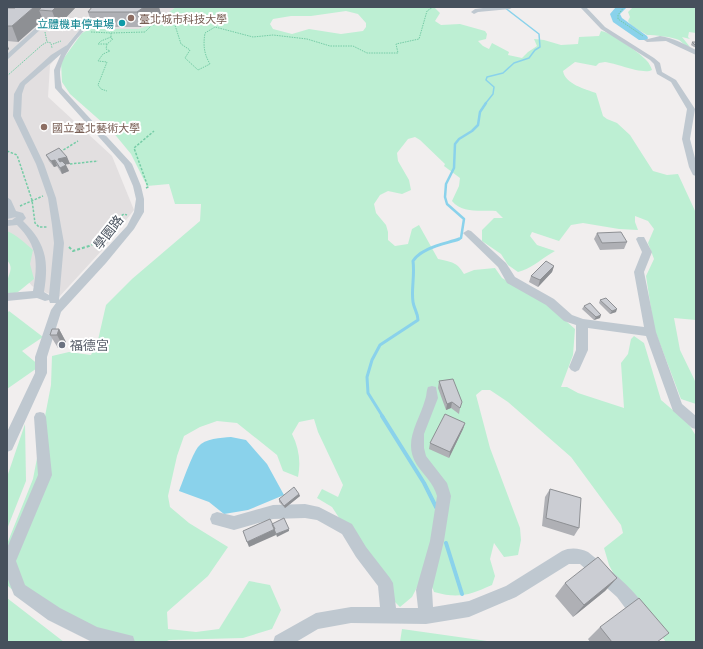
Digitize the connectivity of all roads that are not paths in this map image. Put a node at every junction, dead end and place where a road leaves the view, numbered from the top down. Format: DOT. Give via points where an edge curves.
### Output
graph roads {
  1 [pos="62,7"];
  2 [pos="510,7"];
  3 [pos="583,7"];
  4 [pos="107,9"];
  5 [pos="474,12"];
  6 [pos="647,40"];
  7 [pos="71,45"];
  8 [pos="696,53"];
  9 [pos="7,58"];
  10 [pos="695,169"];
  11 [pos="7,200"];
  12 [pos="11,218"];
  13 [pos="468,233"];
  14 [pos="641,240"];
  15 [pos="38,294"];
  16 [pos="7,297"];
  17 [pos="59,301"];
  18 [pos="582,323"];
  19 [pos="650,332"];
  20 [pos="575,367"];
  21 [pos="432,391"];
  22 [pos="40,417"];
  23 [pos="696,424"];
  24 [pos="7,446"];
  25 [pos="217,520"];
  26 [pos="389,615"];
  27 [pos="426,616"];
  28 [pos="652,629"];
  29 [pos="291,639"];
  30 [pos="127,642"];
  1 -- 9 [label="street"];
  2 -- 5 [label="street"];
  3 -- 10 [label="street" via="603,28 641,50 657,63 659,73 674,81 691,110 686,139"];
  4 -- 7 [label="street, 學園路" via="88,23"];
  6 -- 8 [label="street" via="656,37 666,38"];
  7 -- 17 [label="street" via="49,59 22,84 18,94 17,116 51,194 59,243"];
  7 -- 17 [label="street, 學園路" via="60,59 57,69 59,88 124,158 140,199 132,227 102,261"];
  11 -- 12 [label="street"];
  12 -- 15 [label="street" via="32,235 40,253"];
  13 -- 18 [label="street" via="502,265 511,280 550,302 568,318"];
  14 -- 19 [label="street" via="647,252 639,272"];
  15 -- 16 [label="street"];
  15 -- 17 [label="street"];
  17 -- 24 [label="street, 學園路" via="41,357 41,373"];
  18 -- 19 [label="street"];
  18 -- 20 [label="street" via="582,350"];
  19 -- 23 [label="street" via="677,407"];
  21 -- 27 [label="street" via="432,398 418,434 417,448 421,459 442,487 444,496 437,541 424,590"];
  22 -- 30 [label="street" via="44,475 9,561 19,590 54,614 95,635"];
  25 -- 26 [label="street" via="234,522 273,512 305,511 319,514 347,529 385,584"];
  26 -- 27 [label="street"];
  26 -- 29 [label="street" via="351,615 316,621"];
  27 -- 28 [label="street" via="469,609 511,592 566,556 584,556 622,592"];
}
